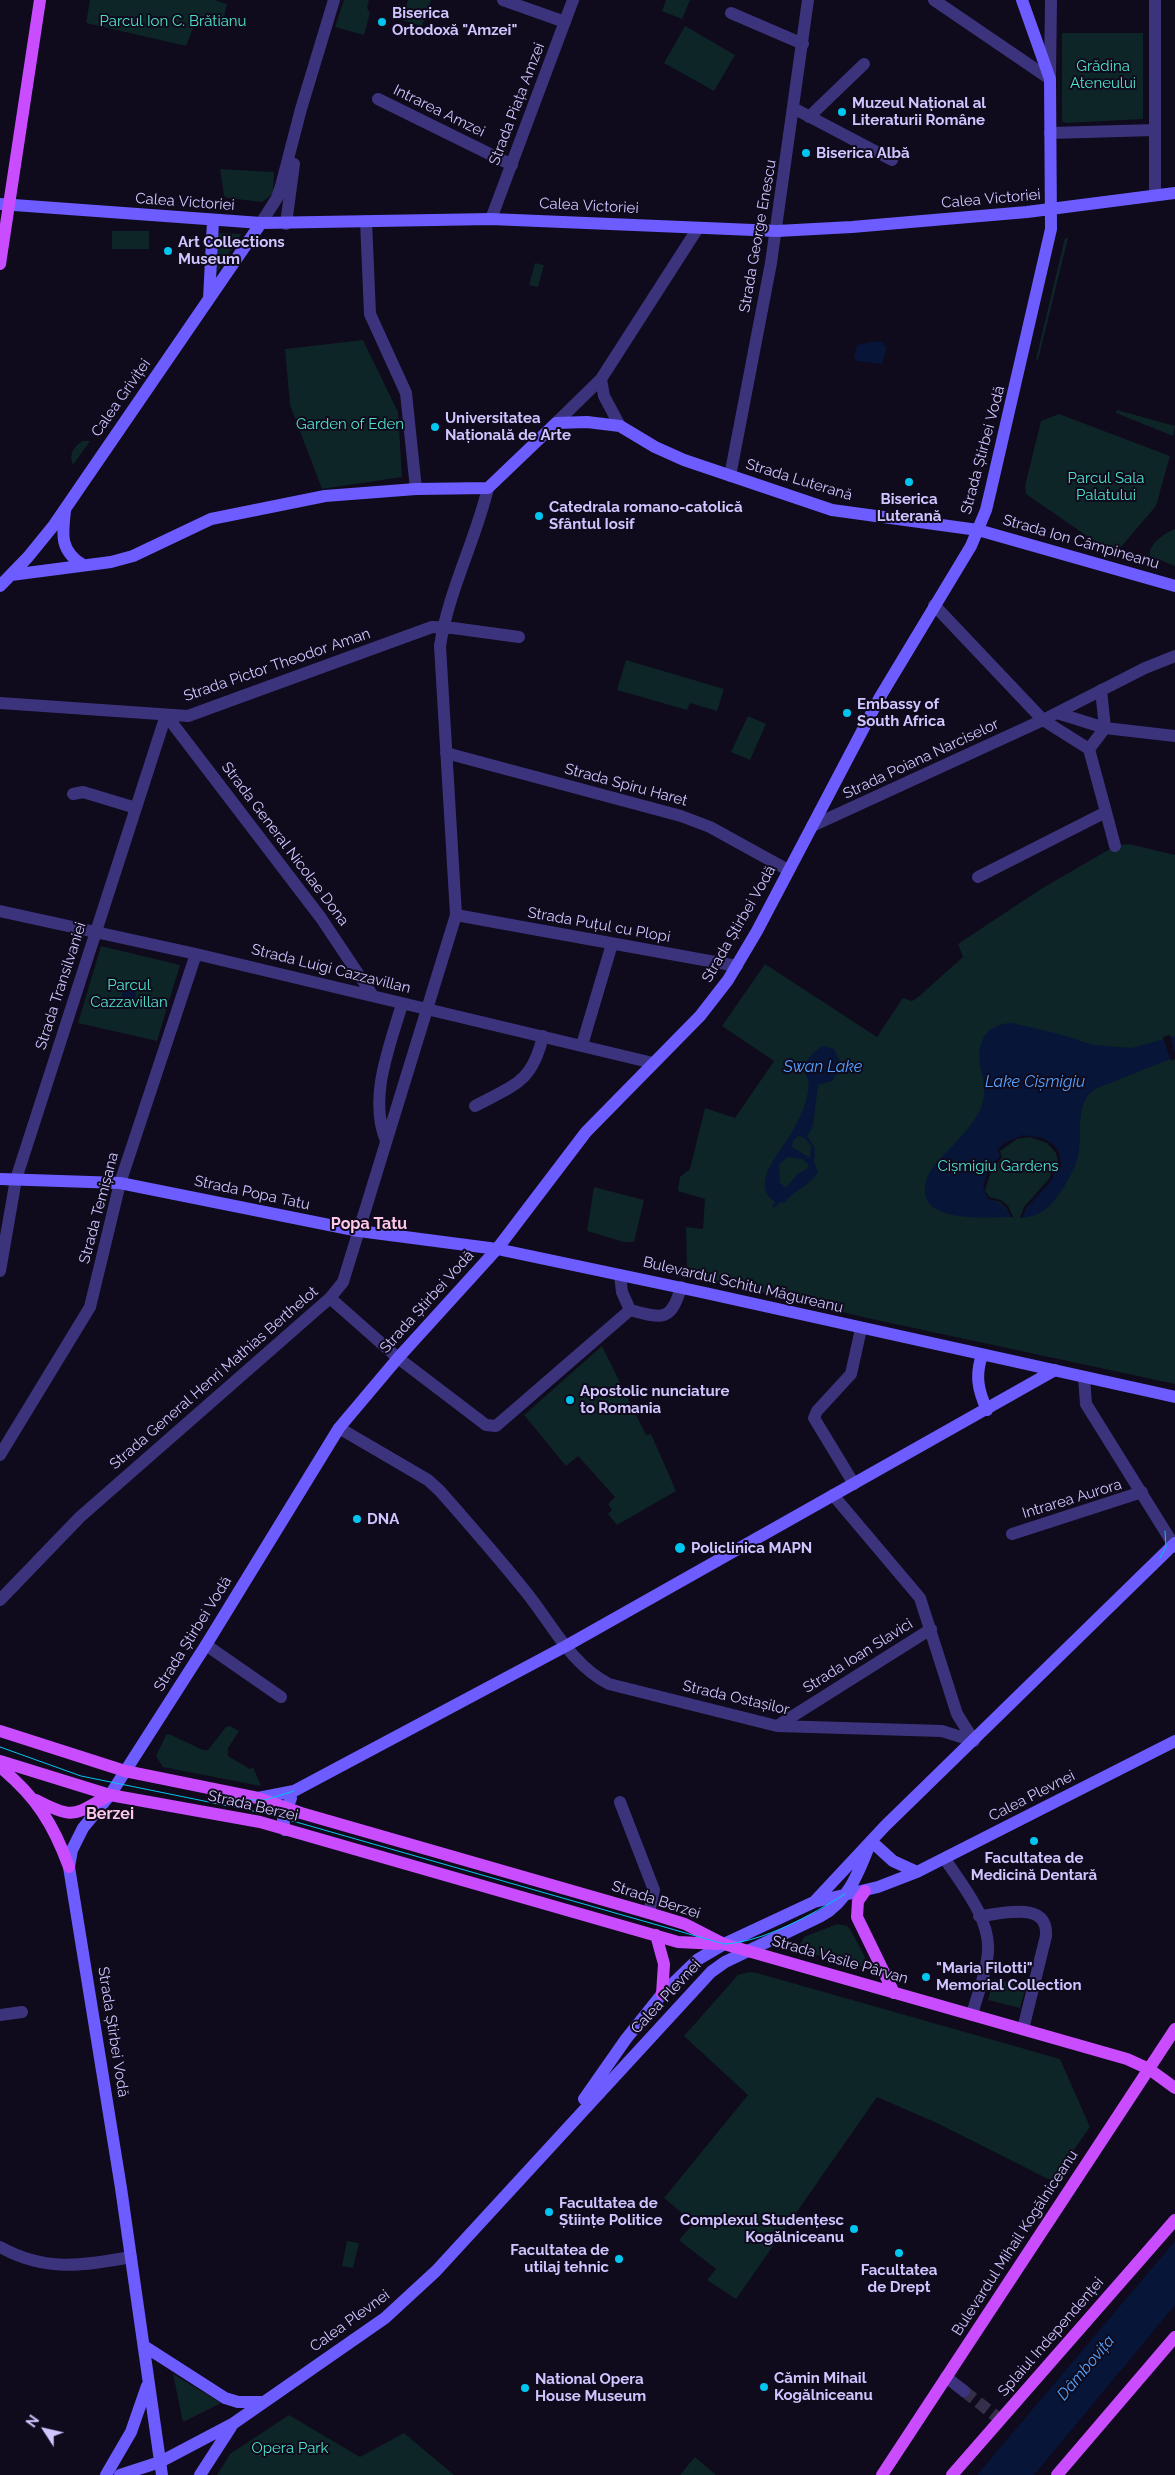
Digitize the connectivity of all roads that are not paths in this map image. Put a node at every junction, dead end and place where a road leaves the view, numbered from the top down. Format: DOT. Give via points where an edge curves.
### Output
graph roads {
  1 [pos="40,0"];
  2 [pos="334,0"];
  3 [pos="502,0"];
  4 [pos="573,0"];
  5 [pos="808,0"];
  6 [pos="934,0"];
  7 [pos="1022,0"];
  8 [pos="1051,0"];
  9 [pos="1154,0"];
  10 [pos="731,13"];
  11 [pos="565,22"];
  12 [pos="803,44"];
  13 [pos="864,64"];
  14 [pos="1050,79"];
  15 [pos="378,100"];
  16 [pos="301,109"];
  17 [pos="795,109"];
  18 [pos="809,117"];
  19 [pos="1155,130"];
  20 [pos="1050,133"];
  21 [pos="892,160"];
  22 [pos="512,164"];
  23 [pos="1175,193"];
  24 [pos="1155,194"];
  25 [pos="5,205"];
  26 [pos="1051,209"];
  27 [pos="491,219"];
  28 [pos="213,221"];
  29 [pos="366,221"];
  30 [pos="261,223"];
  31 [pos="286,224"];
  32 [pos="698,228"];
  33 [pos="777,231"];
  34 [pos="0,264"];
  35 [pos="209,299"];
  36 [pos="601,379"];
  37 [pos="556,422"];
  38 [pos="620,426"];
  39 [pos="730,476"];
  40 [pos="488,488"];
  41 [pos="416,489"];
  42 [pos="66,507"];
  43 [pos="978,530"];
  44 [pos="83,566"];
  45 [pos="11,575"];
  46 [pos="0,586"];
  47 [pos="1175,586"];
  48 [pos="934,605"];
  49 [pos="443,627"];
  50 [pos="519,637"];
  51 [pos="1175,656"];
  52 [pos="1101,690"];
  53 [pos="0,703"];
  54 [pos="1058,713"];
  55 [pos="166,715"];
  56 [pos="1044,720"];
  57 [pos="1105,728"];
  58 [pos="1175,736"];
  59 [pos="1089,749"];
  60 [pos="446,753"];
  61 [pos="73,794"];
  62 [pos="136,808"];
  63 [pos="1106,812"];
  64 [pos="812,826"];
  65 [pos="1115,846"];
  66 [pos="788,870"];
  67 [pos="978,877"];
  68 [pos="0,911"];
  69 [pos="456,915"];
  70 [pos="96,931"];
  71 [pos="612,944"];
  72 [pos="196,954"];
  73 [pos="737,966"];
  74 [pos="373,996"];
  75 [pos="402,1004"];
  76 [pos="426,1009"];
  77 [pos="544,1036"];
  78 [pos="582,1045"];
  79 [pos="653,1063"];
  80 [pos="475,1106"];
  81 [pos="386,1141"];
  82 [pos="0,1179"];
  83 [pos="16,1179"];
  84 [pos="120,1183"];
  85 [pos="359,1231"];
  86 [pos="497,1249"];
  87 [pos="0,1271"];
  88 [pos="620,1275"];
  89 [pos="681,1288"];
  90 [pos="330,1298"];
  91 [pos="630,1310"];
  92 [pos="861,1329"];
  93 [pos="982,1356"];
  94 [pos="398,1358"];
  95 [pos="1055,1370"];
  96 [pos="1084,1376"];
  97 [pos="1175,1397"];
  98 [pos="987,1410"];
  99 [pos="339,1428"];
  100 [pos="0,1455"];
  101 [pos="854,1484"];
  102 [pos="1142,1492"];
  103 [pos="833,1495"];
  104 [pos="1012,1534"];
  105 [pos="1175,1545"];
  106 [pos="0,1600"];
  107 [pos="931,1629"];
  108 [pos="206,1645"];
  109 [pos="566,1646"];
  110 [pos="281,1697"];
  111 [pos="777,1726"];
  112 [pos="0,1731"];
  113 [pos="974,1741"];
  114 [pos="1175,1741"];
  115 [pos="0,1761"];
  116 [pos="0,1767"];
  117 [pos="125,1771"];
  118 [pos="294,1791"];
  119 [pos="110,1795"];
  120 [pos="258,1798"];
  121 [pos="34,1799"];
  122 [pos="620,1802"];
  123 [pos="285,1808"];
  124 [pos="285,1830"];
  125 [pos="871,1840"];
  126 [pos="945,1859"];
  127 [pos="69,1867"];
  128 [pos="917,1872"];
  129 [pos="865,1891"];
  130 [pos="845,1894"];
  131 [pos="814,1902"];
  132 [pos="649,1913"];
  133 [pos="980,1916"];
  134 [pos="656,1935"];
  135 [pos="724,1944"];
  136 [pos="748,1951"];
  137 [pos="894,1993"];
  138 [pos="662,1994"];
  139 [pos="22,2012"];
  140 [pos="0,2015"];
  141 [pos="972,2015"];
  142 [pos="1023,2029"];
  143 [pos="1175,2029"];
  144 [pos="1148,2069"];
  145 [pos="1175,2088"];
  146 [pos="557,2137"];
  147 [pos="1175,2220"];
  148 [pos="0,2247"];
  149 [pos="131,2258"];
  150 [pos="1175,2336"];
  151 [pos="144,2346"];
  152 [pos="946,2377"];
  153 [pos="148,2379"];
  154 [pos="964,2391"];
  155 [pos="265,2402"];
  156 [pos="234,2423"];
  157 [pos="161,2469"];
  158 [pos="106,2475"];
  159 [pos="120,2475"];
  160 [pos="200,2475"];
  161 [pos="882,2475"];
  162 [pos="952,2475"];
  163 [pos="1057,2475"];
  1 -- 25 [label="main road"];
  2 -- 16 [label="street"];
  3 -- 11 [label="street"];
  4 -- 11 [label="street, Strada Piața Amzei"];
  5 -- 12 [label="street, Strada George Enescu"];
  6 -- 14 [label="street"];
  7 -- 14 [label="main road, Strada Știrbei Vodă"];
  8 -- 14 [label="street"];
  9 -- 19 [label="street"];
  10 -- 12 [label="street"];
  11 -- 22 [label="street, Strada Piața Amzei"];
  12 -- 17 [label="street, Strada George Enescu"];
  13 -- 18 [label="street"];
  14 -- 20 [label="main road, Strada Știrbei Vodă"];
  15 -- 22 [label="street, Intrarea Amzei"];
  16 -- 30 [label="street" via="279,192"];
  16 -- 31 [label="street"];
  17 -- 18 [label="street"];
  17 -- 33 [label="street, Strada George Enescu"];
  18 -- 21 [label="street"];
  19 -- 20 [label="street"];
  19 -- 24 [label="street"];
  20 -- 26 [label="main road, Strada Știrbei Vodă"];
  22 -- 27 [label="street, Strada Piața Amzei"];
  23 -- 24 [label="main road, Calea Victoriei"];
  24 -- 26 [label="main road, Calea Victoriei"];
  25 -- 28 [label="main road, Calea Victoriei"];
  25 -- 34 [label="main road"];
  26 -- 33 [label="main road, Calea Victoriei"];
  26 -- 43 [label="main road, Strada Știrbei Vodă" via="1048,246 991,489"];
  27 -- 29 [label="main road, Calea Victoriei"];
  27 -- 32 [label="main road, Calea Victoriei"];
  28 -- 30 [label="main road, Calea Victoriei"];
  28 -- 35 [label="main road"];
  29 -- 31 [label="main road, Calea Victoriei"];
  29 -- 41 [label="street" via="370,314 406,393"];
  30 -- 31 [label="main road, Calea Victoriei"];
  30 -- 35 [label="main road, Calea Griviței"];
  32 -- 33 [label="main road, Calea Victoriei"];
  32 -- 36 [label="street"];
  33 -- 39 [label="street, Strada George Enescu"];
  35 -- 42 [label="main road, Calea Griviței"];
  36 -- 37 [label="street"];
  36 -- 38 [label="street" via="604,396"];
  37 -- 38 [label="main road, Strada Luterană"];
  37 -- 40 [label="main road"];
  38 -- 39 [label="main road, Strada Luterană" via="673,456"];
  39 -- 43 [label="main road, Strada Luterană" via="846,513"];
  40 -- 41 [label="main road"];
  40 -- 49 [label="street, Strada General Henri Mathias Berthelot"];
  41 -- 44 [label="main road" via="353,492 233,513 191,527 132,556"];
  42 -- 44 [label="main road" via="65,547"];
  42 -- 45 [label="main road, Calea Griviței"];
  43 -- 47 [label="main road, Strada Ion Câmpineanu"];
  43 -- 48 [label="main road, Strada Știrbei Vodă" via="964,559"];
  44 -- 45 [label="main road"];
  45 -- 46 [label="main road, Calea Griviței"];
  48 -- 56 [label="street"];
  48 -- 64 [label="main road, Strada Știrbei Vodă" via="880,697"];
  49 -- 50 [label="street, Strada Pictor Theodor Aman"];
  49 -- 55 [label="street, Strada Pictor Theodor Aman" via="429,628 194,714"];
  49 -- 60 [label="street, Strada General Henri Mathias Berthelot" via="439,662"];
  51 -- 52 [label="street"];
  52 -- 54 [label="street, Strada Poiana Narciselor"];
  52 -- 57 [label="street"];
  53 -- 55 [label="street, Strada Pictor Theodor Aman"];
  54 -- 56 [label="street, Strada Poiana Narciselor"];
  54 -- 57 [label="street"];
  55 -- 62 [label="street, Strada Transilvaniei"];
  55 -- 74 [label="street, Strada General Nicolae Dona" via="321,918"];
  56 -- 59 [label="street"];
  56 -- 64 [label="street, Strada Poiana Narciselor"];
  57 -- 58 [label="street"];
  57 -- 59 [label="street"];
  59 -- 63 [label="street"];
  60 -- 66 [label="street, Strada Spiru Haret" via="681,816 710,827"];
  60 -- 69 [label="street, Strada General Henri Mathias Berthelot"];
  61 -- 62 [label="street" via="83,792"];
  62 -- 70 [label="street, Strada Transilvaniei"];
  63 -- 65 [label="street"];
  63 -- 67 [label="street"];
  64 -- 66 [label="main road, Strada Știrbei Vodă"];
  66 -- 73 [label="main road, Strada Știrbei Vodă"];
  68 -- 70 [label="street, Strada Luigi Cazzavillan"];
  69 -- 71 [label="street, Strada Puțul cu Plopi"];
  69 -- 76 [label="street, Strada General Henri Mathias Berthelot"];
  70 -- 72 [label="street, Strada Luigi Cazzavillan"];
  70 -- 83 [label="street, Strada Transilvaniei"];
  71 -- 73 [label="street, Strada Puțul cu Plopi"];
  71 -- 78 [label="street"];
  72 -- 74 [label="street, Strada Luigi Cazzavillan"];
  72 -- 84 [label="street, Strada Temișana"];
  73 -- 79 [label="main road, Strada Știrbei Vodă" via="700,1016"];
  74 -- 75 [label="street, Strada Luigi Cazzavillan"];
  75 -- 76 [label="street, Strada Luigi Cazzavillan"];
  75 -- 81 [label="street" via="380,1090 380,1120"];
  76 -- 77 [label="street, Strada Luigi Cazzavillan"];
  76 -- 81 [label="street, Strada General Henri Mathias Berthelot"];
  77 -- 78 [label="street, Strada Luigi Cazzavillan"];
  77 -- 80 [label="street" via="538,1057 525,1077"];
  78 -- 79 [label="street, Strada Luigi Cazzavillan"];
  79 -- 86 [label="main road, Strada Știrbei Vodă" via="586,1132"];
  81 -- 85 [label="street, Strada General Henri Mathias Berthelot"];
  82 -- 83 [label="main road, Strada Popa Tatu"];
  83 -- 84 [label="main road, Strada Popa Tatu"];
  83 -- 87 [label="street, Strada Transilvaniei"];
  84 -- 85 [label="main road, Strada Popa Tatu"];
  84 -- 100 [label="street, Strada Temișana" via="87,1313"];
  85 -- 86 [label="main road, Strada Popa Tatu"];
  85 -- 90 [label="street, Strada General Henri Mathias Berthelot" via="343,1282"];
  86 -- 88 [label="main road, Bulevardul Schitu Măgureanu"];
  86 -- 94 [label="main road, Strada Știrbei Vodă"];
  88 -- 89 [label="main road, Bulevardul Schitu Măgureanu"];
  88 -- 91 [label="street" via="622,1292"];
  89 -- 91 [label="street" via="676,1303 664,1316"];
  89 -- 92 [label="main road, Bulevardul Schitu Măgureanu"];
  90 -- 94 [label="street"];
  90 -- 106 [label="street, Strada General Henri Mathias Berthelot" via="80,1517"];
  91 -- 94 [label="street" via="496,1426 486,1425"];
  92 -- 93 [label="main road, Bulevardul Schitu Măgureanu"];
  92 -- 101 [label="street" via="851,1374 814,1418"];
  93 -- 95 [label="main road, Bulevardul Schitu Măgureanu"];
  93 -- 98 [label="main road" via="978,1385"];
  94 -- 99 [label="main road, Strada Știrbei Vodă"];
  95 -- 96 [label="main road, Bulevardul Schitu Măgureanu"];
  95 -- 98 [label="main road"];
  96 -- 97 [label="main road, Bulevardul Schitu Măgureanu"];
  96 -- 102 [label="street" via="1086,1404"];
  98 -- 101 [label="main road"];
  99 -- 108 [label="main road, Strada Știrbei Vodă"];
  99 -- 109 [label="street, Strada Ostașilor" via="428,1480 440,1491 526,1591"];
  101 -- 103 [label="main road"];
  102 -- 104 [label="street, Intrarea Aurora"];
  102 -- 105 [label="street"];
  103 -- 107 [label="street" via="920,1598"];
  103 -- 109 [label="main road"];
  105 -- 113 [label="main road, Calea Plevnei"];
  107 -- 111 [label="street, Strada Ioan Slavici"];
  107 -- 113 [label="street" via="957,1714"];
  108 -- 110 [label="street"];
  108 -- 117 [label="main road, Strada Știrbei Vodă"];
  109 -- 111 [label="street, Strada Ostașilor" via="586,1670 609,1684"];
  109 -- 118 [label="main road"];
  111 -- 113 [label="street, Strada Ostașilor" via="942,1731"];
  112 -- 117 [label="main road, Strada Berzei"];
  113 -- 125 [label="main road, Calea Plevnei"];
  114 -- 126 [label="main road, Calea Plevnei"];
  115 -- 119 [label="main road, Strada Berzei"];
  116 -- 121 [label="main road"];
  117 -- 119 [label="main road, Strada Știrbei Vodă"];
  117 -- 120 [label="main road, Strada Berzei"];
  118 -- 120 [label="main road"];
  118 -- 123 [label="main road"];
  119 -- 121 [label="main road" via="76,1813 62,1812"];
  119 -- 124 [label="main road, Strada Berzei" via="242,1818"];
  119 -- 127 [label="main road, Strada Știrbei Vodă" via="79,1834 70,1855"];
  120 -- 123 [label="main road, Strada Berzei"];
  121 -- 127 [label="main road" via="55,1831"];
  122 -- 132 [label="street" via="654,1890"];
  123 -- 124 [label="main road"];
  123 -- 132 [label="main road, Strada Berzei"];
  124 -- 134 [label="main road, Strada Berzei"];
  125 -- 128 [label="main road" via="894,1860"];
  125 -- 130 [label="main road"];
  125 -- 131 [label="main road, Calea Plevnei"];
  126 -- 128 [label="main road, Calea Plevnei"];
  126 -- 133 [label="street"];
  127 -- 149 [label="main road, Strada Știrbei Vodă"];
  128 -- 129 [label="main road, Calea Plevnei"];
  129 -- 130 [label="main road, Calea Plevnei"];
  129 -- 137 [label="main road" via="858,1901 857,1916"];
  130 -- 131 [label="main road, Calea Plevnei"];
  130 -- 136 [label="main road, Calea Plevnei" via="829,1912"];
  131 -- 135 [label="main road, Calea Plevnei"];
  132 -- 135 [label="main road, Strada Berzei" via="685,1924"];
  133 -- 141 [label="street" via="986,1932 988,1954"];
  133 -- 142 [label="street" via="1028,1911 1037,1914 1046,1924 1046,1936"];
  134 -- 135 [label="main road, Strada Berzei" via="678,1942"];
  134 -- 138 [label="main road" via="664,1964"];
  135 -- 136 [label="main road, Strada Vasile Pârvan"];
  135 -- 138 [label="main road, Calea Plevnei" via="697,1960"];
  136 -- 137 [label="main road, Strada Vasile Pârvan"];
  136 -- 146 [label="main road, Calea Plevnei" via="711,1972"];
  137 -- 141 [label="main road, Strada Vasile Pârvan"];
  138 -- 146 [label="main road, Calea Plevnei"];
  139 -- 140 [label="street"];
  141 -- 142 [label="main road, Strada Vasile Pârvan"];
  142 -- 144 [label="main road, Strada Vasile Pârvan" via="1127,2059"];
  143 -- 144 [label="main road, Bulevardul Mihail Kogălniceanu"];
  144 -- 145 [label="main road, Strada Vasile Pârvan"];
  144 -- 152 [label="main road, Bulevardul Mihail Kogălniceanu"];
  146 -- 155 [label="main road, Calea Plevnei" via="436,2272 399,2307"];
  147 -- 162 [label="main road, Splaiul Independenței"];
  148 -- 149 [label="street" via="26,2260 52,2265"];
  149 -- 151 [label="main road, Strada Știrbei Vodă"];
  150 -- 163 [label="main road"];
  151 -- 153 [label="main road, Strada Știrbei Vodă"];
  151 -- 155 [label="main road" via="225,2398 238,2402"];
  152 -- 154 [label="street"];
  152 -- 161 [label="main road, Bulevardul Mihail Kogălniceanu"];
  153 -- 157 [label="main road, Strada Știrbei Vodă"];
  153 -- 158 [label="main road" via="135,2424"];
  155 -- 156 [label="main road, Calea Plevnei"];
  156 -- 157 [label="main road, Calea Plevnei"];
  156 -- 160 [label="main road"];
  157 -- 159 [label="main road, Calea Plevnei"];
}
